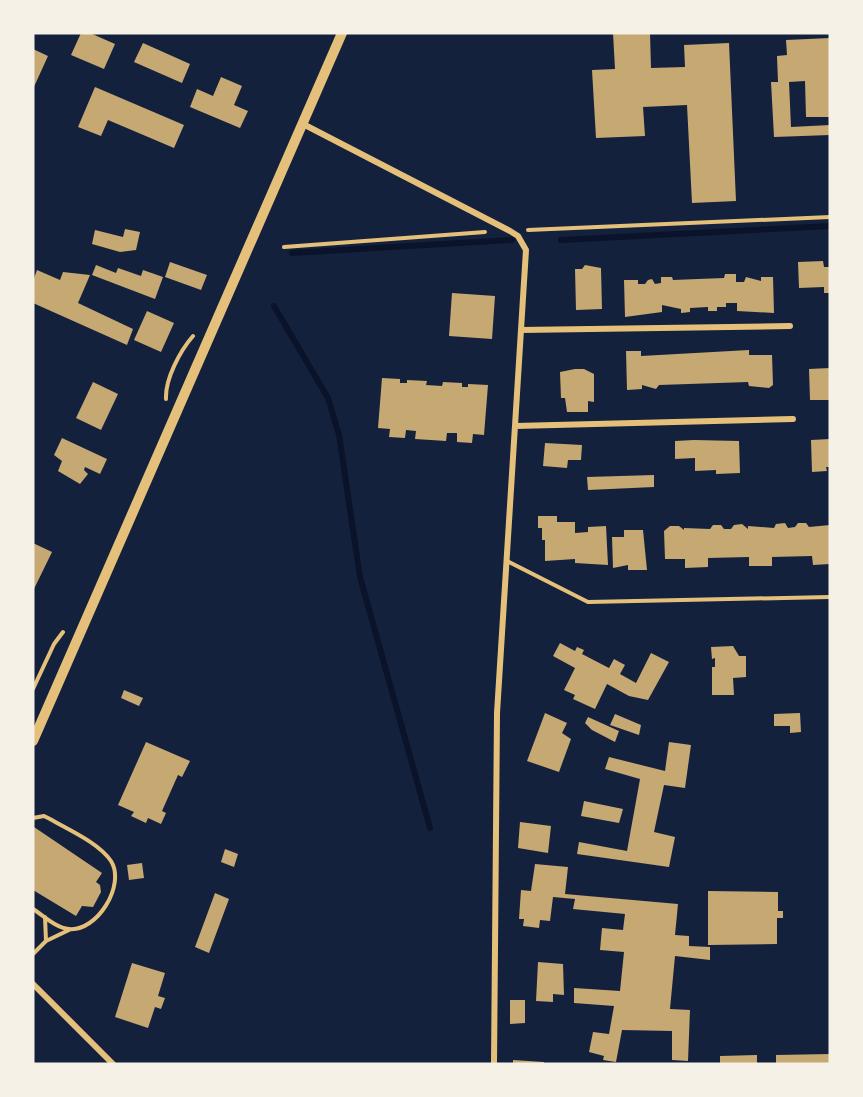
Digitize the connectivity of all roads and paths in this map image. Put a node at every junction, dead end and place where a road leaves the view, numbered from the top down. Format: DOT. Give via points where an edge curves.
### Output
graph roads {
  1 [pos="342,33"];
  2 [pos="303,124"];
  3 [pos="830,217"];
  4 [pos="510,231"];
  5 [pos="284,247"];
  6 [pos="790,326"];
  7 [pos="521,330"];
  8 [pos="194,336"];
  9 [pos="166,400"];
  10 [pos="793,419"];
  11 [pos="515,426"];
  12 [pos="506,561"];
  13 [pos="830,597"];
  14 [pos="33,741"];
  15 [pos="33,818"];
  16 [pos="33,909"];
  17 [pos="45,916"];
  18 [pos="70,929"];
  19 [pos="46,941"];
  20 [pos="33,954"];
  21 [pos="33,984"];
  22 [pos="113,1064"];
  23 [pos="494,1064"];
  1 -- 2 [label="street"];
  2 -- 4 [label="street"];
  2 -- 14 [label="street"];
  3 -- 4 [label="path"];
  4 -- 5 [label="path"];
  4 -- 7 [label="street" via="526,250"];
  6 -- 7 [label="street"];
  7 -- 11 [label="street"];
  8 -- 9 [label="path" via="185,345 165,389"];
  10 -- 11 [label="street"];
  11 -- 12 [label="street"];
  12 -- 13 [label="lane" via="588,602"];
  12 -- 23 [label="street" via="494,805"];
  15 -- 18 [label="path" via="44,816 103,852 116,873 112,891 94,920 79,929"];
  16 -- 17 [label="path"];
  17 -- 18 [label="path"];
  17 -- 19 [label="path"];
  18 -- 19 [label="path"];
  19 -- 20 [label="path"];
  21 -- 22 [label="street"];
}
